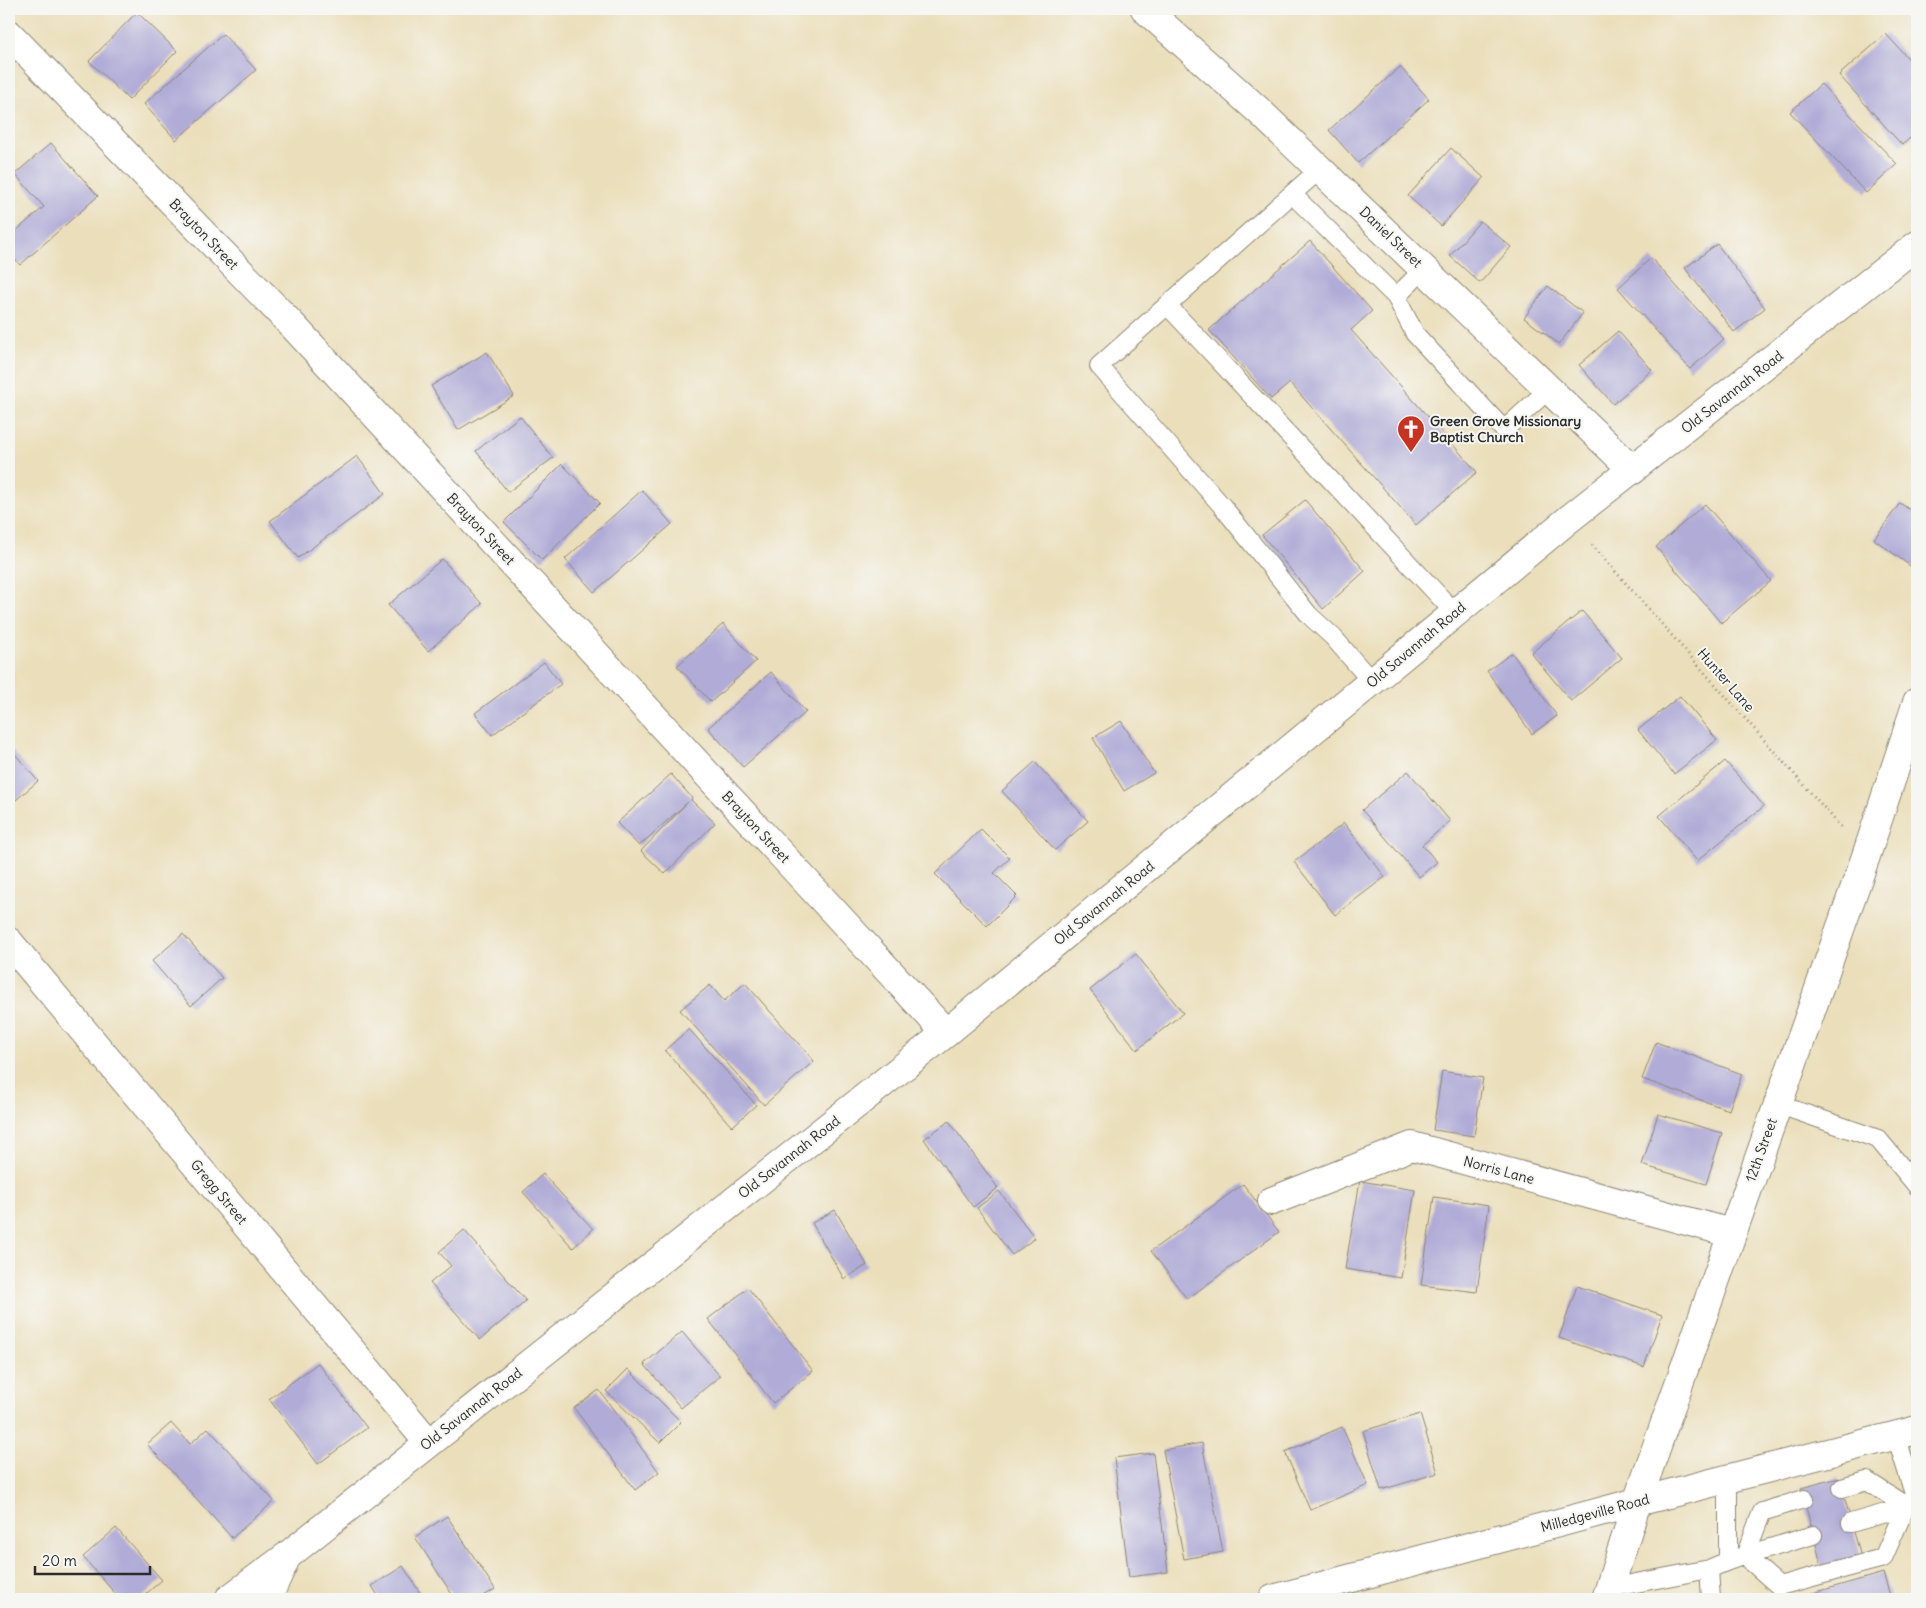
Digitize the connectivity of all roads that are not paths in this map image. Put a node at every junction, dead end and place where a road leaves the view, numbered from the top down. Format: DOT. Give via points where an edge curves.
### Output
graph roads {
  1 [pos="1145,9"];
  2 [pos="9,34"];
  3 [pos="1320,169"];
  4 [pos="1293,195"];
  5 [pos="1917,245"];
  6 [pos="1424,269"];
  7 [pos="1396,296"];
  8 [pos="1168,306"];
  9 [pos="1549,389"];
  10 [pos="1634,470"];
  11 [pos="1455,613"];
  12 [pos="1372,682"];
  13 [pos="1917,702"];
  14 [pos="9,942"];
  15 [pos="946,1033"];
  16 [pos="1777,1104"];
  17 [pos="1917,1186"];
  18 [pos="1272,1202"];
  19 [pos="1731,1233"];
  20 [pos="1906,1432"];
  21 [pos="428,1442"];
  22 [pos="1728,1478"];
  23 [pos="1842,1488"];
  24 [pos="1804,1499"];
  25 [pos="1637,1502"];
  26 [pos="1906,1506"];
  27 [pos="1851,1523"];
  28 [pos="1813,1535"];
  29 [pos="287,1556"];
  30 [pos="1745,1556"];
  31 [pos="1728,1561"];
  32 [pos="1709,1569"];
  33 [pos="1608,1594"];
  34 [pos="229,1599"];
  35 [pos="267,1599"];
  36 [pos="1273,1599"];
  37 [pos="1711,1599"];
  1 -- 3 [label="street, Daniel Street"];
  2 -- 15 [label="street, Brayton Street" via="295,328"];
  3 -- 4 [label="lane"];
  3 -- 6 [label="street, Daniel Street"];
  4 -- 7 [label="lane"];
  4 -- 8 [label="lane"];
  5 -- 10 [label="street, Old Savannah Road"];
  6 -- 7 [label="lane"];
  6 -- 9 [label="street, Daniel Street"];
  7 -- 9 [label="lane" via="1415,334 1504,430"];
  8 -- 11 [label="lane"];
  8 -- 12 [label="lane" via="1099,366 1223,507 1309,615"];
  9 -- 10 [label="street, Daniel Street"];
  10 -- 11 [label="street, Old Savannah Road"];
  11 -- 12 [label="street, Old Savannah Road"];
  12 -- 15 [label="street, Old Savannah Road"];
  13 -- 16 [label="street, 12th Street"];
  14 -- 21 [label="street, Gregg Street"];
  15 -- 21 [label="street, Old Savannah Road"];
  16 -- 17 [label="lane" via="1878,1139"];
  16 -- 19 [label="street, 12th Street"];
  18 -- 19 [label="street, Norris Lane" via="1412,1146"];
  19 -- 25 [label="street, 12th Street"];
  20 -- 22 [label="street, Milledgeville Road"];
  20 -- 26 [label="lane" via="1917,1504"];
  21 -- 29 [label="street, Old Savannah Road"];
  22 -- 25 [label="street, Milledgeville Road"];
  22 -- 31 [label="lane"];
  23 -- 26 [label="lane" via="1866,1481"];
  24 -- 30 [label="lane" via="1762,1512"];
  25 -- 33 [label="street, 12th Street"];
  25 -- 36 [label="street, Milledgeville Road"];
  26 -- 27 [label="lane"];
  26 -- 30 [label="lane" via="1883,1558 1779,1586"];
  28 -- 30 [label="lane"];
  29 -- 34 [label="street, Old Savannah Road"];
  29 -- 35 [label="street, Old Savannah Road"];
  30 -- 31 [label="lane"];
  31 -- 32 [label="lane"];
  32 -- 33 [label="lane"];
  32 -- 37 [label="lane"];
}
